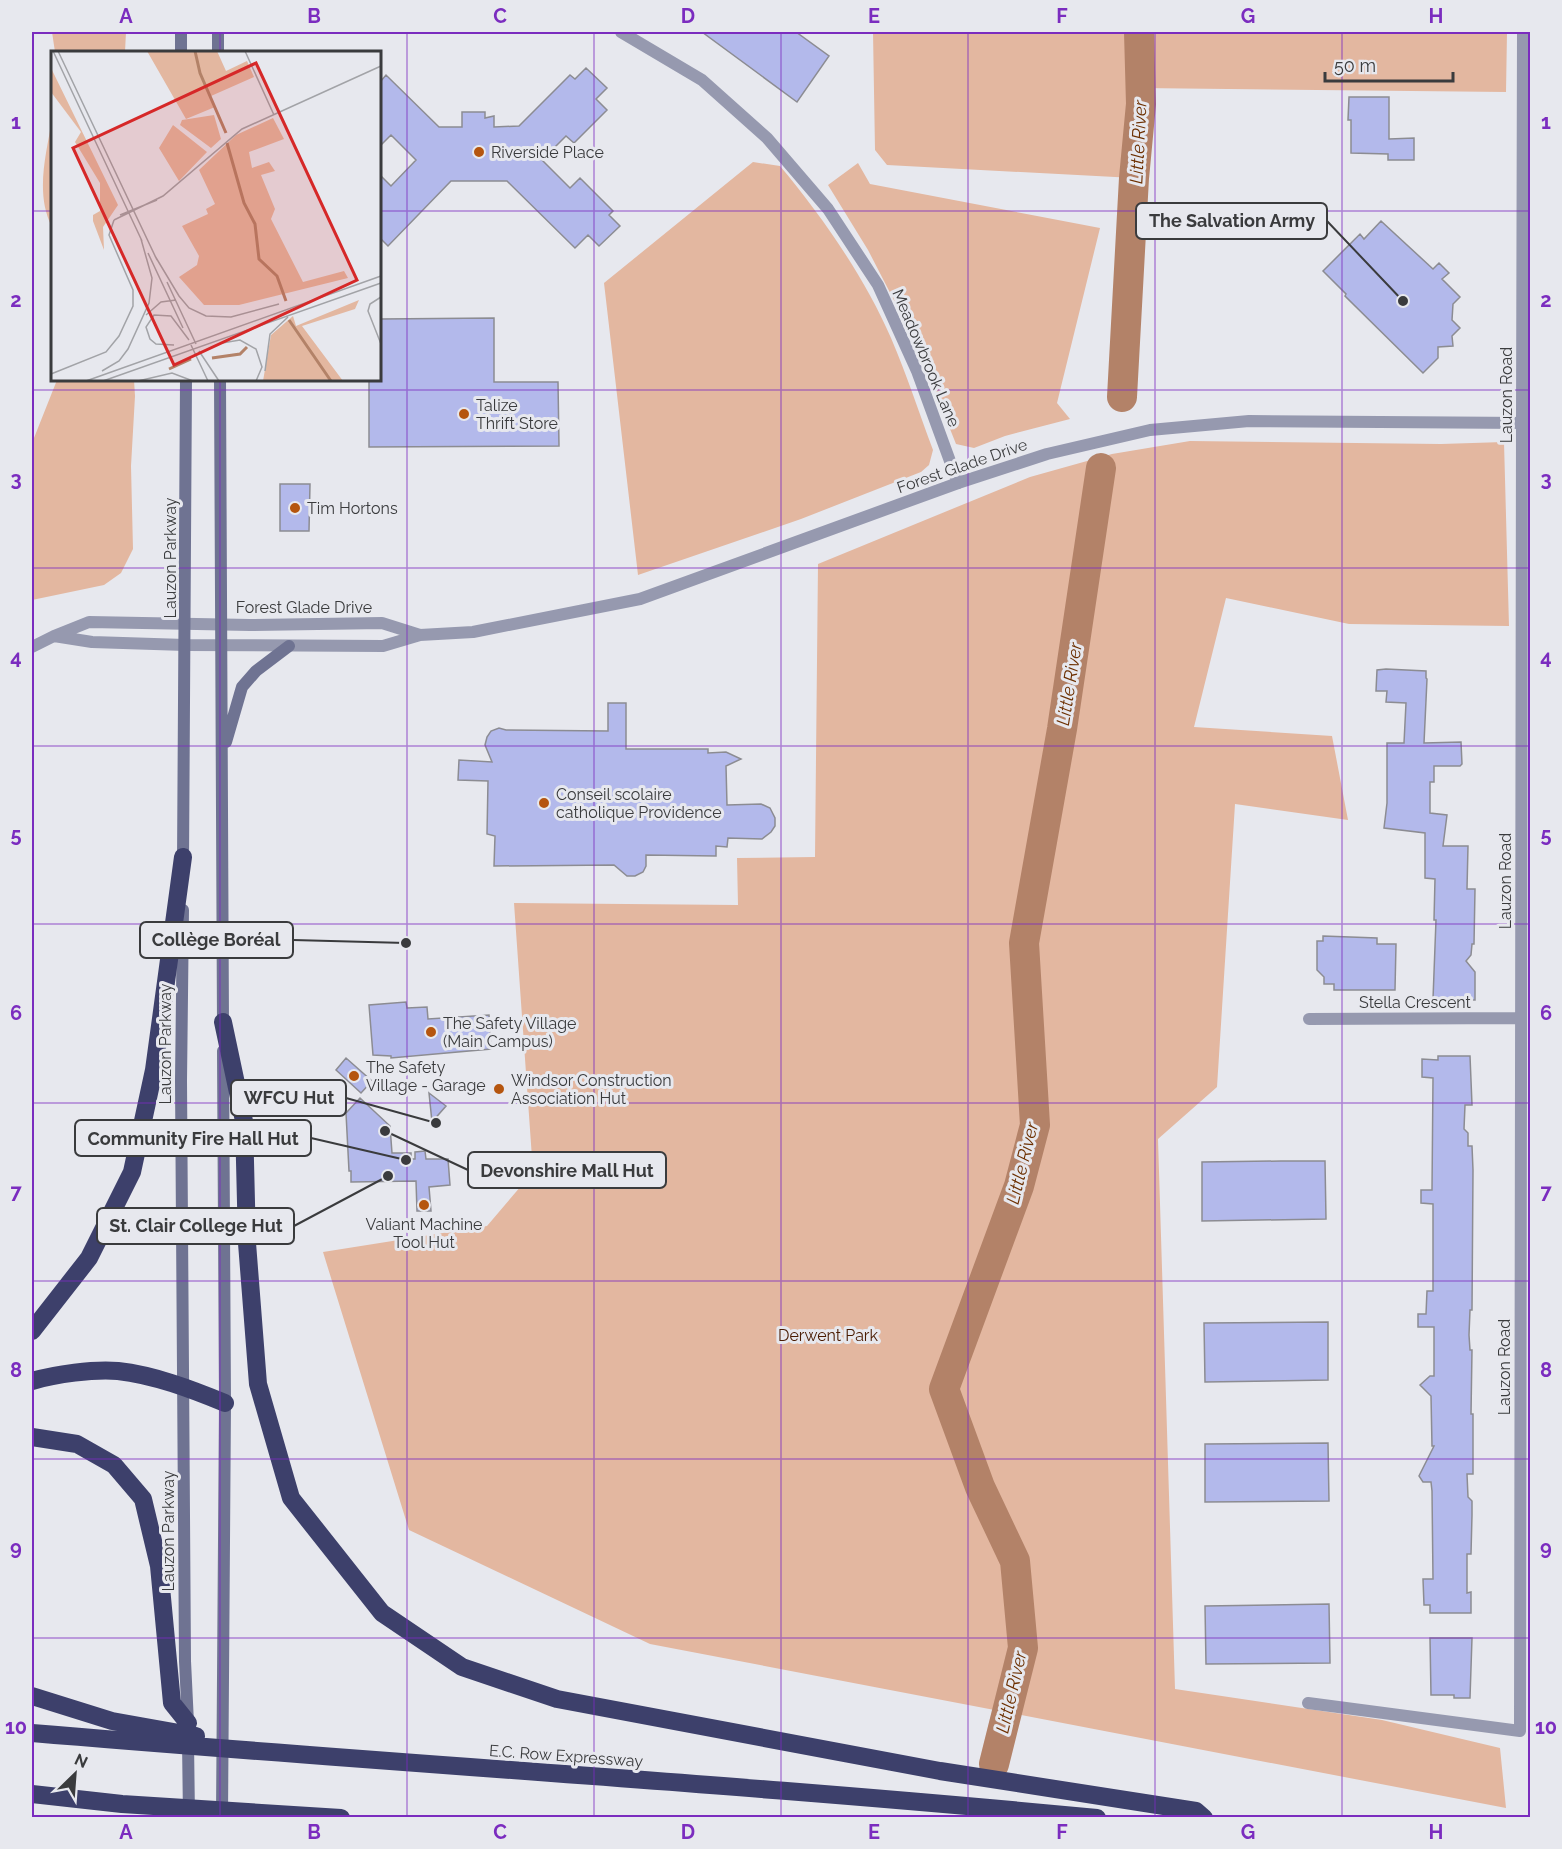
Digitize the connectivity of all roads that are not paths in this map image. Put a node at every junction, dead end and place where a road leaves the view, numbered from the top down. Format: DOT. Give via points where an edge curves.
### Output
graph roads {
  1 [pos="181,32"];
  2 [pos="218,32"];
  3 [pos="621,32"];
  4 [pos="1523,32"];
  5 [pos="181,51"];
  6 [pos="218,51"];
  7 [pos="186,381"];
  8 [pos="220,381"];
  9 [pos="1526,423"];
  10 [pos="958,483"];
  11 [pos="186,623"];
  12 [pos="222,624"];
  13 [pos="420,635"];
  14 [pos="54,636"];
  15 [pos="185,645"];
  16 [pos="222,645"];
  17 [pos="289,646"];
  18 [pos="32,647"];
  19 [pos="222,758"];
  20 [pos="183,857"];
  21 [pos="1521,1018"];
  22 [pos="1309,1019"];
  23 [pos="223,1022"];
  24 [pos="32,1331"];
  25 [pos="32,1381"];
  26 [pos="185,1386"];
  27 [pos="225,1403"];
  28 [pos="32,1437"];
  29 [pos="1525,1616"];
  30 [pos="177,1661"];
  31 [pos="32,1696"];
  32 [pos="1308,1703"];
  33 [pos="188,1723"];
  34 [pos="32,1733"];
  35 [pos="307,1756"];
  36 [pos="32,1794"];
  37 [pos="122,1804"];
  38 [pos="189,1818"];
  39 [pos="202,1818"];
  40 [pos="222,1818"];
  41 [pos="340,1818"];
  42 [pos="1097,1818"];
  43 [pos="1204,1818"];
  1 -- 5 [label="main road"];
  2 -- 6 [label="main road"];
  3 -- 10 [label="street, Meadowbrook Lane" via="702,80 767,138 828,209 878,285 917,371"];
  4 -- 9 [label="street, Lauzon Road"];
  7 -- 11 [label="main road, Lauzon Parkway"];
  8 -- 12 [label="main road"];
  9 -- 10 [label="street, Forest Glade Drive" via="1249,421 1150,430 1047,454"];
  9 -- 21 [label="street, Lauzon Road"];
  10 -- 13 [label="street, Forest Glade Drive" via="640,599 473,632"];
  11 -- 12 [label="street, Forest Glade Drive"];
  11 -- 14 [label="street, Forest Glade Drive" via="89,622"];
  11 -- 15 [label="main road, Lauzon Parkway"];
  12 -- 13 [label="street, Forest Glade Drive" via="382,623"];
  12 -- 16 [label="main road"];
  13 -- 17 [label="street, Forest Glade Drive" via="383,646"];
  14 -- 15 [label="street, Forest Glade Drive" via="92,642"];
  14 -- 18 [label="street, Forest Glade Drive"];
  15 -- 16 [label="street, Forest Glade Drive"];
  15 -- 20 [label="main road, Lauzon Parkway"];
  16 -- 17 [label="street, Forest Glade Drive"];
  16 -- 19 [label="main road"];
  17 -- 19 [label="main road" via="242,687"];
  19 -- 23 [label="main road"];
  20 -- 24 [label="highway" via="154,1070 132,1172 89,1258"];
  20 -- 26 [label="main road, Lauzon Parkway"];
  21 -- 22 [label="street, Stella Crescent"];
  21 -- 29 [label="street, Lauzon Road"];
  23 -- 27 [label="main road"];
  23 -- 43 [label="highway" via="244,1121 247,1243 258,1384 291,1498 382,1613 462,1667 557,1699 940,1771 1196,1811"];
  25 -- 26 [label="highway" via="56,1374 118,1371"];
  26 -- 27 [label="highway"];
  26 -- 30 [label="main road, Lauzon Parkway"];
  27 -- 40 [label="main road"];
  28 -- 30 [label="highway" via="77,1444 114,1466 142,1500"];
  29 -- 32 [label="street, Lauzon Road" via="1520,1731"];
  30 -- 33 [label="highway" via="172,1703"];
  31 -- 35 [label="highway" via="112,1721"];
  33 -- 38 [label="main road"];
  34 -- 35 [label="highway, E.C. Row Expressway"];
  35 -- 42 [label="highway, E.C. Row Expressway" via="946,1803"];
  36 -- 37 [label="highway"];
  37 -- 39 [label="highway"];
  37 -- 41 [label="highway"];
}
